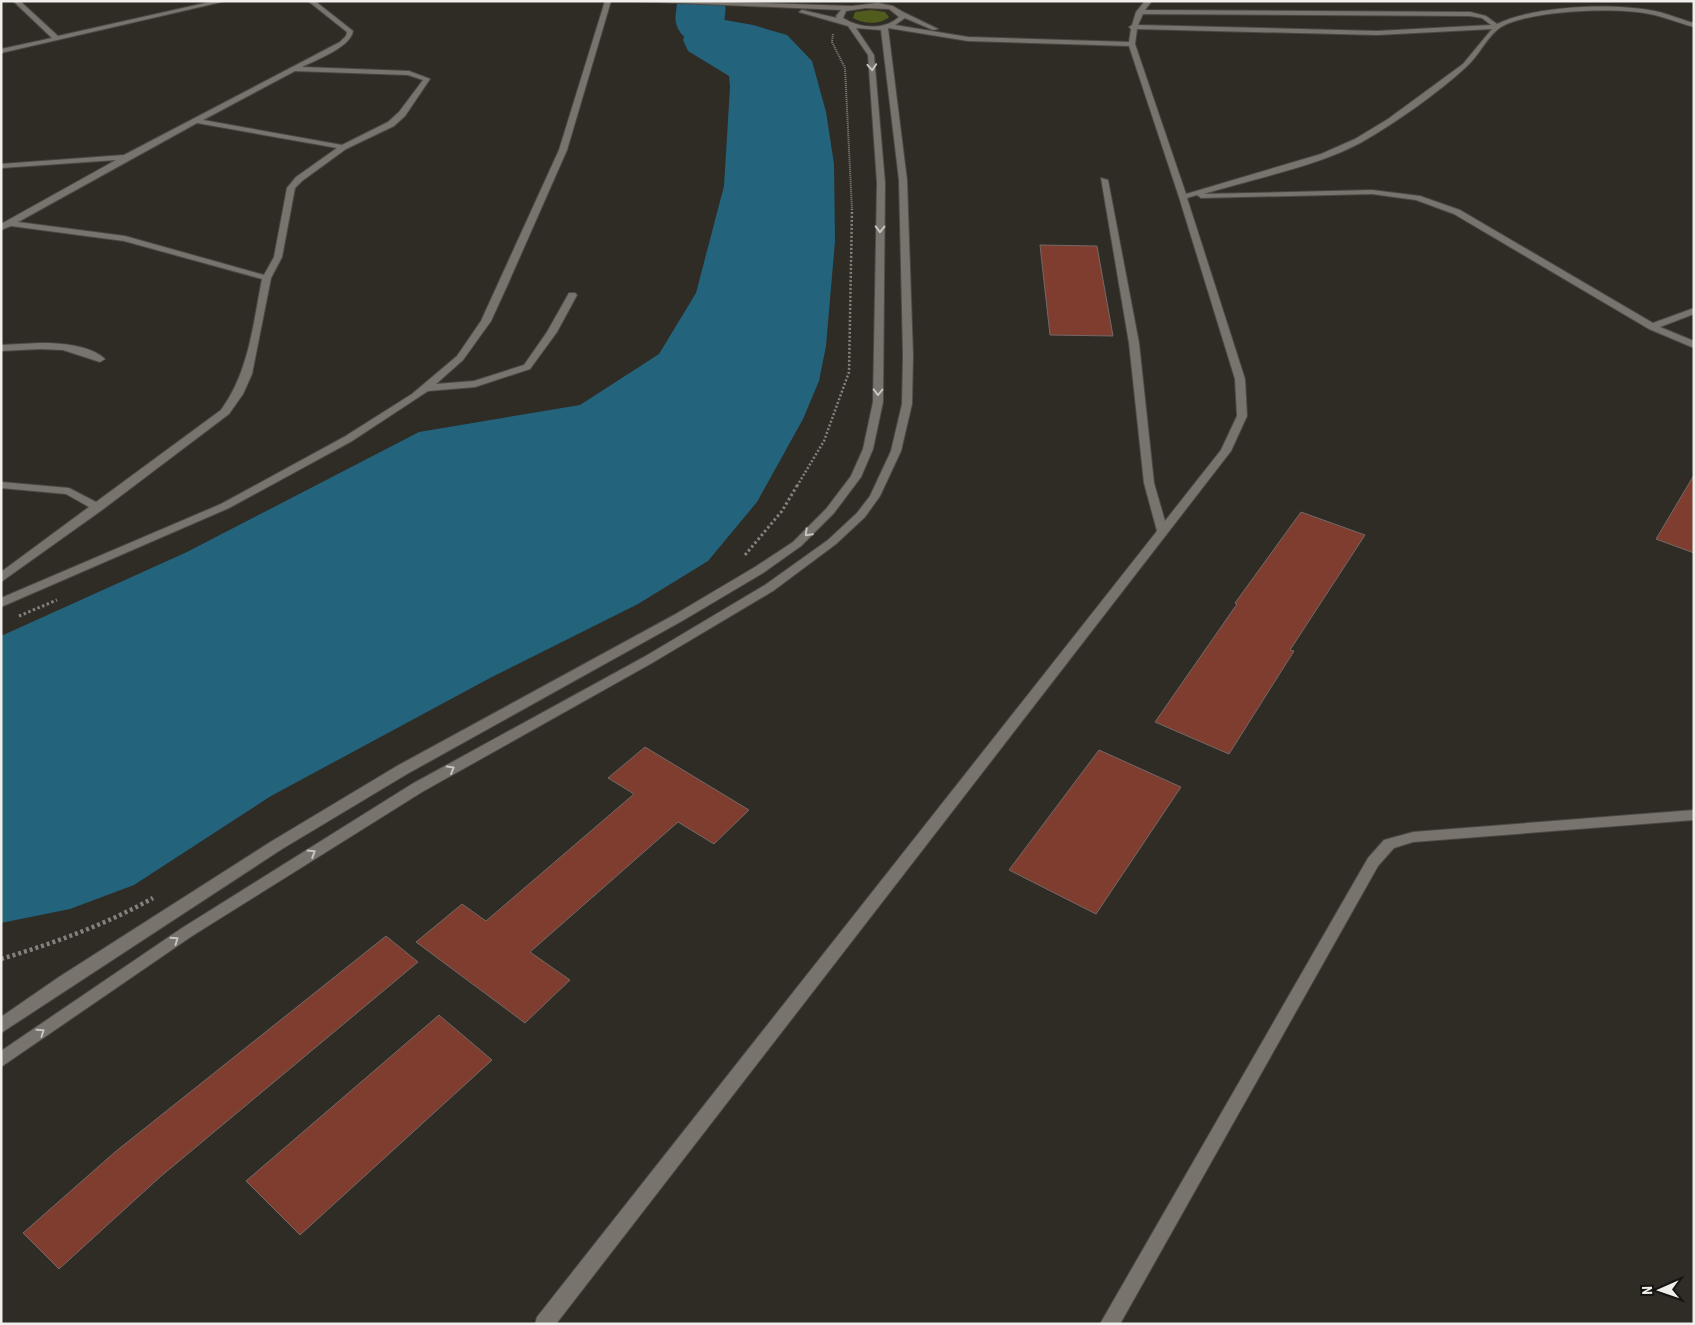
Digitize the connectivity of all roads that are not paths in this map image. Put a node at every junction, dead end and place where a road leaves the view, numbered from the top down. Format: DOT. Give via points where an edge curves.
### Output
graph roads {
  1 [pos="16,1"];
  2 [pos="195,1"];
  3 [pos="223,1"];
  4 [pos="311,1"];
  5 [pos="608,1"];
  6 [pos="636,1"];
  7 [pos="1150,1"];
  8 [pos="855,5"];
  9 [pos="890,5"];
  10 [pos="778,6"];
  11 [pos="1139,12"];
  12 [pos="902,14"];
  13 [pos="847,24"];
  14 [pos="1694,25"];
  15 [pos="886,26"];
  16 [pos="1132,27"];
  17 [pos="1497,27"];
  18 [pos="51,33"];
  19 [pos="954,37"];
  20 [pos="58,38"];
  21 [pos="1,44"];
  22 [pos="1132,44"];
  23 [pos="1,51"];
  24 [pos="296,69"];
  25 [pos="198,120"];
  26 [pos="343,147"];
  27 [pos="127,157"];
  28 [pos="1,166"];
  29 [pos="1104,180"];
  30 [pos="1184,197"];
  31 [pos="10,223"];
  32 [pos="1,228"];
  33 [pos="267,278"];
  34 [pos="572,295"];
  35 [pos="1694,311"];
  36 [pos="1652,327"];
  37 [pos="1694,345"];
  38 [pos="1,348"];
  39 [pos="100,359"];
  40 [pos="426,388"];
  41 [pos="1,485"];
  42 [pos="98,508"];
  43 [pos="1163,532"];
  44 [pos="1,578"];
  45 [pos="1,603"];
  46 [pos="1694,815"];
  47 [pos="1,1026"];
  48 [pos="1,1060"];
  49 [pos="544,1324"];
  50 [pos="1109,1324"];
  1 -- 18 [label="street"];
  2 -- 18 [label="street"];
  3 -- 20 [label="street"];
  4 -- 24 [label="street" via="350,31 342,43"];
  5 -- 40 [label="street" via="563,150 503,286 486,321 460,358"];
  6 -- 10 [label="street"];
  7 -- 11 [label="street"];
  8 -- 9 [label="street"];
  8 -- 10 [label="street"];
  8 -- 13 [label="street" via="839,16"];
  9 -- 12 [label="street"];
  10 -- 13 [label="street"];
  11 -- 16 [label="street"];
  11 -- 17 [label="street" via="1470,14 1484,16"];
  12 -- 15 [label="street" via="900,21"];
  12 -- 19 [label="street"];
  13 -- 15 [label="street"];
  13 -- 47 [label="street, one-way" via="871,55 880,173 878,402 868,449 856,477 830,511 797,544 759,570 402,770 277,845"];
  14 -- 17 [label="street" via="1650,12 1589,8 1528,16"];
  15 -- 19 [label="street"];
  48 -- 15 [label="street, one-way" via="187,932 324,845 417,788 648,660 769,588 832,542 861,515 896,451 907,404 903,180"];
  16 -- 17 [label="street" via="1377,33"];
  16 -- 22 [label="street"];
  17 -- 30 [label="street" via="1466,66 1358,141 1324,156"];
  18 -- 20 [label="street"];
  18 -- 21 [label="street"];
  19 -- 22 [label="street"];
  20 -- 23 [label="street"];
  22 -- 30 [label="street"];
  24 -- 25 [label="street"];
  24 -- 26 [label="street" via="409,73 427,78 391,124"];
  25 -- 26 [label="street"];
  25 -- 27 [label="street"];
  26 -- 33 [label="street" via="299,179 292,188 278,257"];
  27 -- 28 [label="street"];
  27 -- 31 [label="street"];
  29 -- 43 [label="street" via="1134,343 1150,483"];
  30 -- 36 [label="street" via="1372,192 1416,198 1457,212"];
  30 -- 43 [label="street" via="1240,378 1242,416 1226,451"];
  31 -- 32 [label="street"];
  31 -- 33 [label="street" via="125,239"];
  33 -- 42 [label="street" via="247,374 238,394 224,412"];
  34 -- 40 [label="street" via="552,332 527,367 475,384"];
  35 -- 36 [label="street"];
  36 -- 37 [label="street"];
  38 -- 39 [label="street" via="66,346 81,349"];
  40 -- 45 [label="street" via="348,439 224,506"];
  41 -- 42 [label="street" via="69,491"];
  42 -- 44 [label="street"];
  43 -- 49 [label="street"];
  46 -- 50 [label="street" via="1413,837 1389,844 1368,870"];
}
